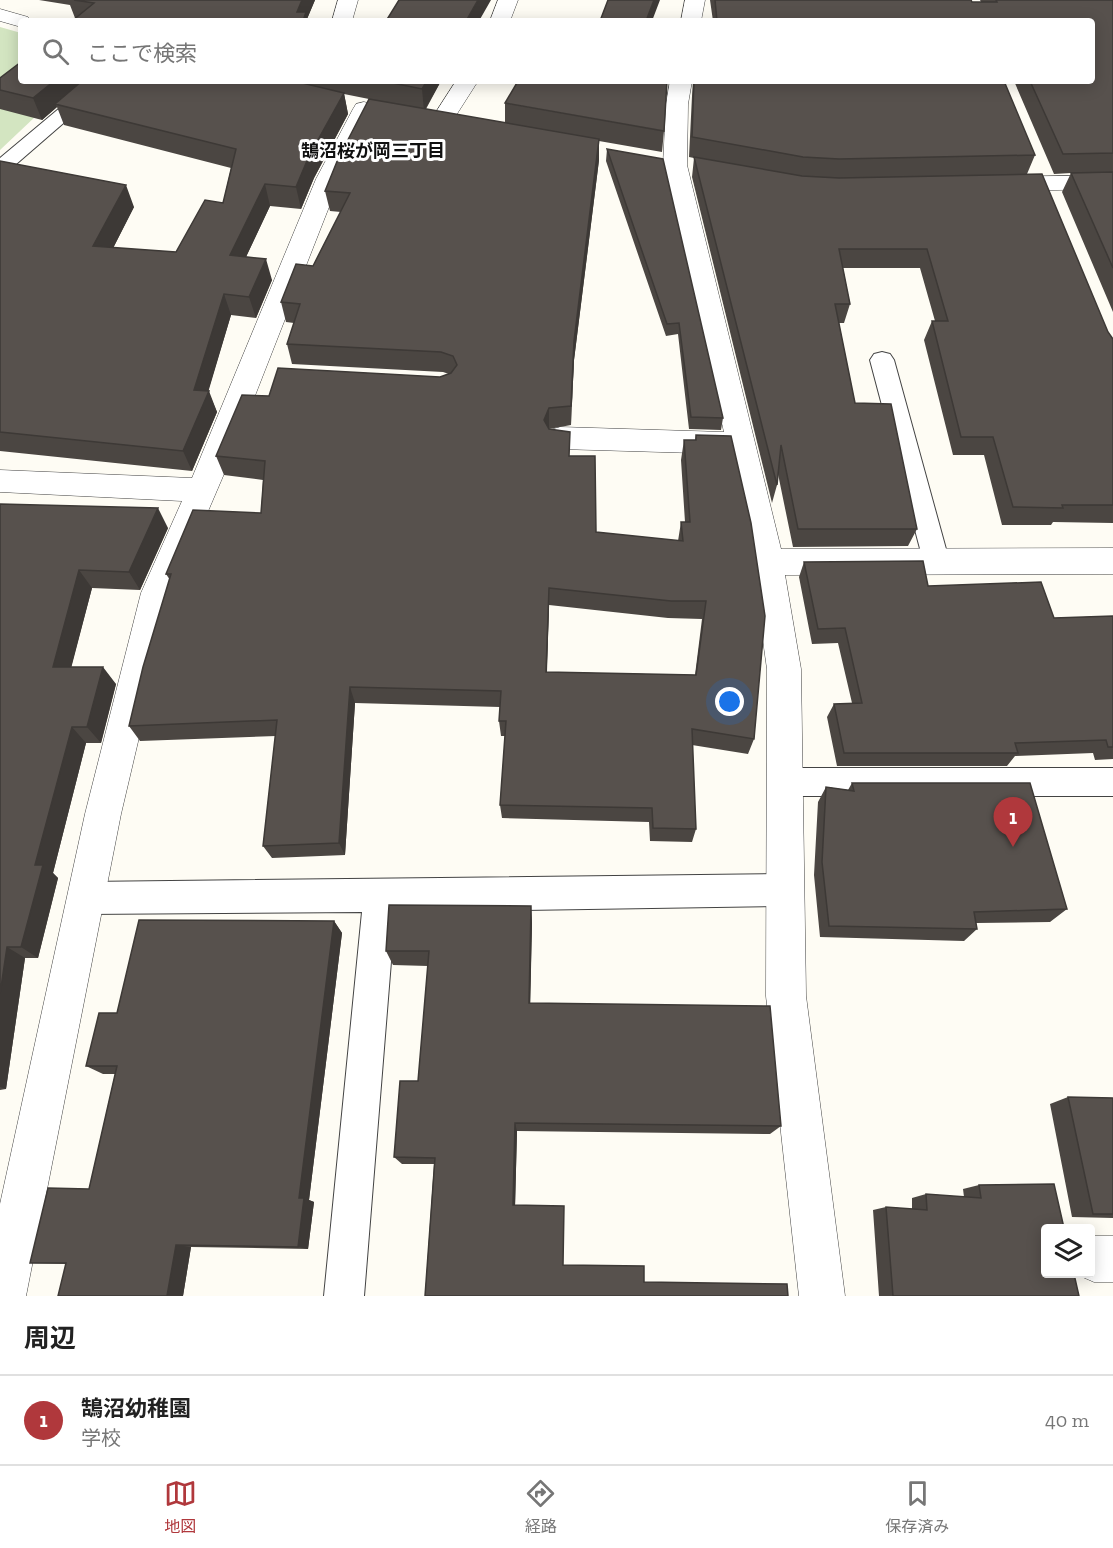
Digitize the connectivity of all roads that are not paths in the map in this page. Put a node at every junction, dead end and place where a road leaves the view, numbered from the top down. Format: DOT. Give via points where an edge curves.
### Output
graph roads {
  1 [pos="348,0"];
  2 [pos="508,0"];
  3 [pos="695,0"];
  4 [pos="0,15"];
  5 [pos="343,18"];
  6 [pos="501,18"];
  7 [pos="692,18"];
  8 [pos="18,20"];
  9 [pos="99,84"];
  10 [pos="465,84"];
  11 [pos="680,84"];
  12 [pos="364,109"];
  13 [pos="440,123"];
  14 [pos="0,168"];
  15 [pos="1113,182"];
  16 [pos="986,184"];
  17 [pos="882,360"];
  18 [pos="560,438"];
  19 [pos="742,443"];
  20 [pos="0,481"];
  21 [pos="202,490"];
  22 [pos="936,560"];
  23 [pos="1113,561"];
  24 [pos="767,562"];
  25 [pos="786,782"];
  26 [pos="1113,782"];
  27 [pos="783,890"];
  28 [pos="380,896"];
  29 [pos="85,898"];
  30 [pos="3,1296"];
  31 [pos="344,1296"];
  32 [pos="822,1296"];
  1 -- 5 [label="street"];
  2 -- 6 [label="street"];
  3 -- 7 [label="street"];
  4 -- 8 [label="street"];
  9 -- 14 [label="lane"];
  10 -- 13 [label="street"];
  11 -- 19 [label="street" via="675,165"];
  12 -- 21 [label="street" via="328,178 260,375"];
  15 -- 16 [label="street"];
  17 -- 22 [label="lane"];
  18 -- 19 [label="street"];
  19 -- 24 [label="street"];
  20 -- 21 [label="street"];
  21 -- 29 [label="street" via="157,593"];
  22 -- 23 [label="street"];
  22 -- 24 [label="street"];
  24 -- 25 [label="street" via="784,669"];
  25 -- 26 [label="lane"];
  25 -- 27 [label="street"];
  27 -- 28 [label="lane"];
  27 -- 32 [label="street" via="786,996"];
  28 -- 29 [label="lane"];
  28 -- 31 [label="lane"];
  29 -- 30 [label="street"];
}
